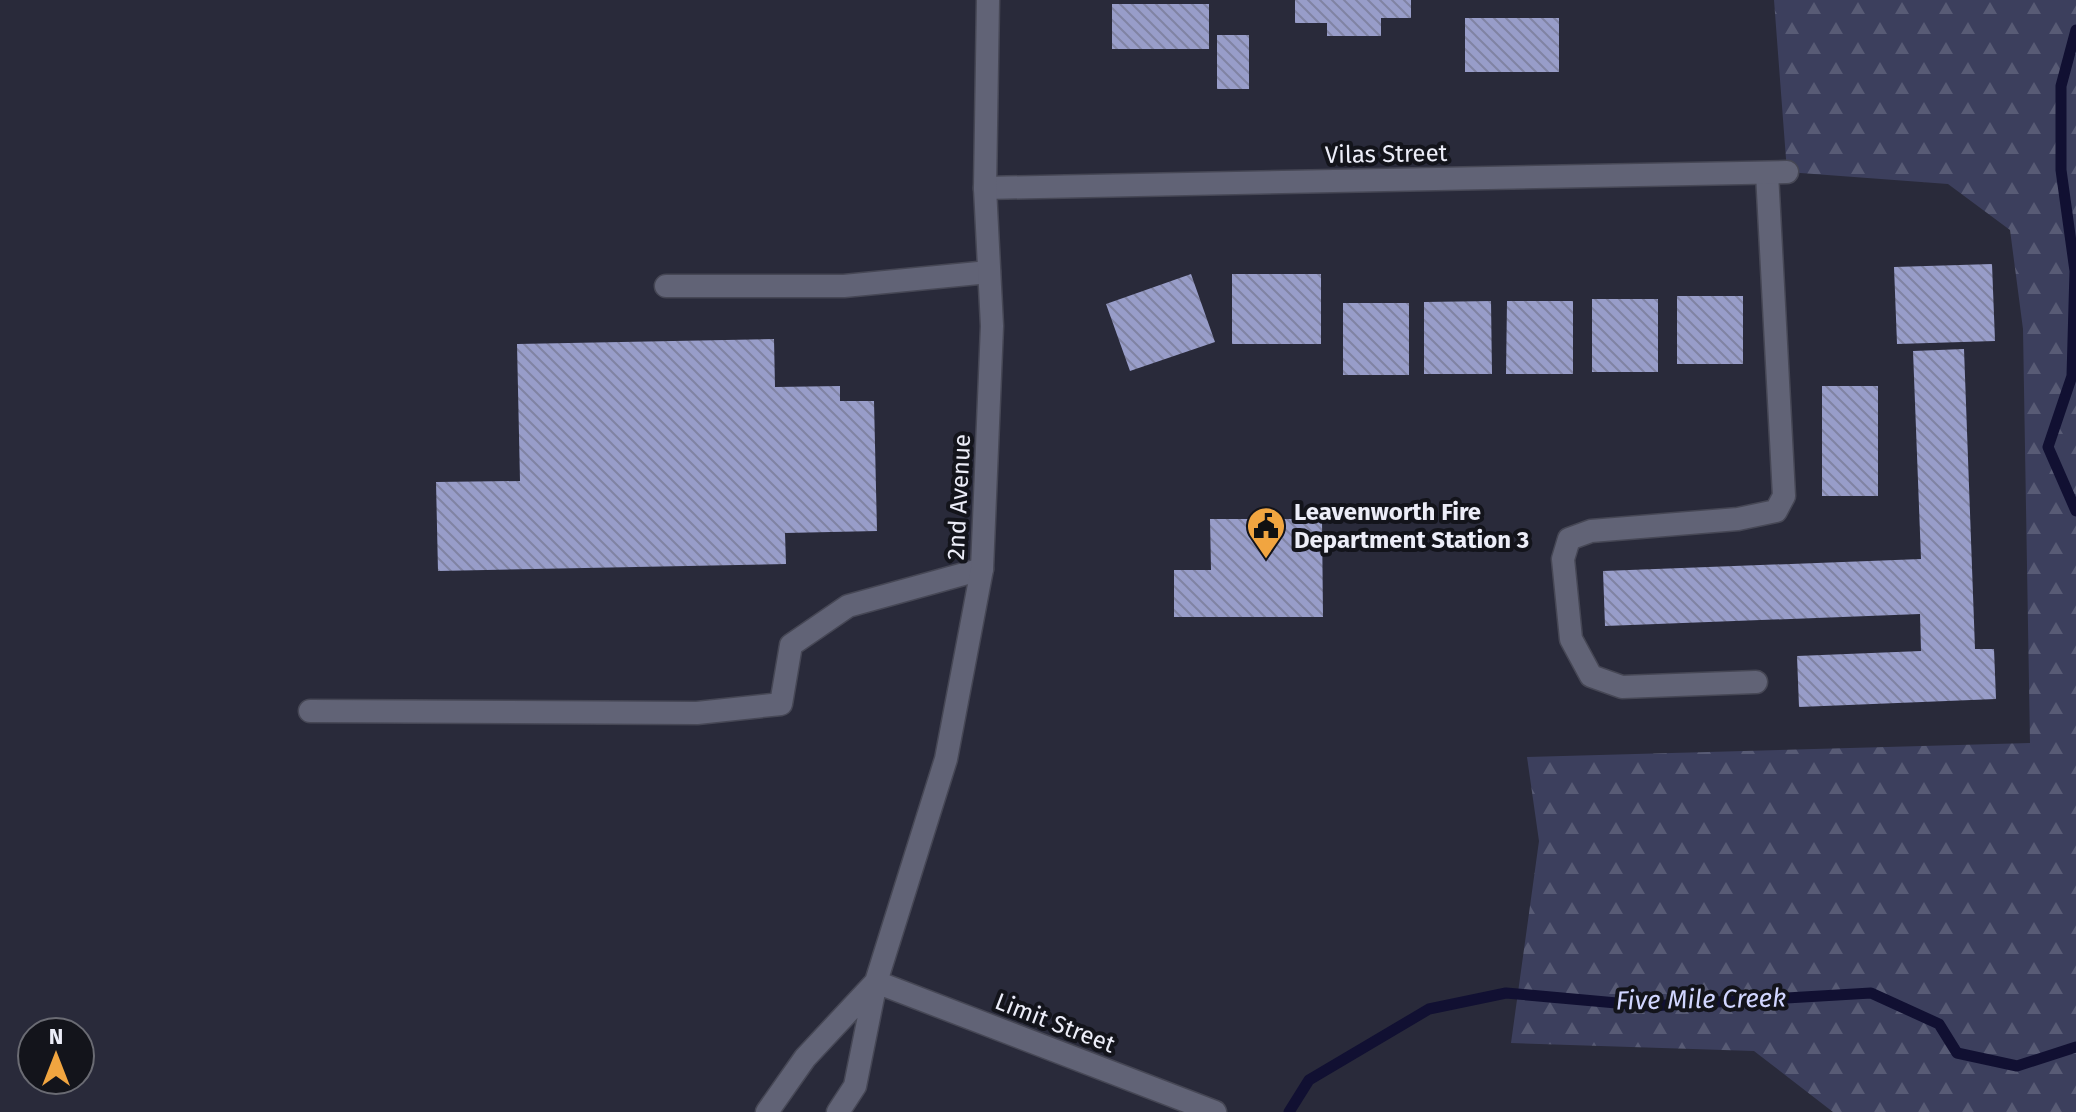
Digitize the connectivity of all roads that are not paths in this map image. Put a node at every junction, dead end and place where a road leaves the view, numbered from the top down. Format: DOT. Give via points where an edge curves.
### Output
graph roads {
  1 [pos="988,0"];
  2 [pos="985,188"];
  3 [pos="989,272"];
  4 [pos="666,286"];
  5 [pos="982,569"];
  6 [pos="1756,682"];
  7 [pos="310,711"];
  8 [pos="876,982"];
  9 [pos="767,1112"];
  10 [pos="838,1112"];
  11 [pos="1215,1112"];
  1 -- 2 [label="street, 2nd Avenue"];
  2 -- 3 [label="street, 2nd Avenue"];
  2 -- 6 [label="street, Vilas Street" via="1777,173 1784,496 1776,511 1591,531 1569,539 1563,559 1571,639 1591,676 1622,687"];
  3 -- 4 [label="street" via="844,286"];
  3 -- 5 [label="street, 2nd Avenue" via="992,326"];
  5 -- 7 [label="street" via="848,606 791,645 781,704 697,713"];
  5 -- 8 [label="street, 2nd Avenue" via="946,759"];
  8 -- 9 [label="street" via="805,1058"];
  8 -- 10 [label="street" via="855,1086"];
  8 -- 11 [label="street, Limit Street"];
}
